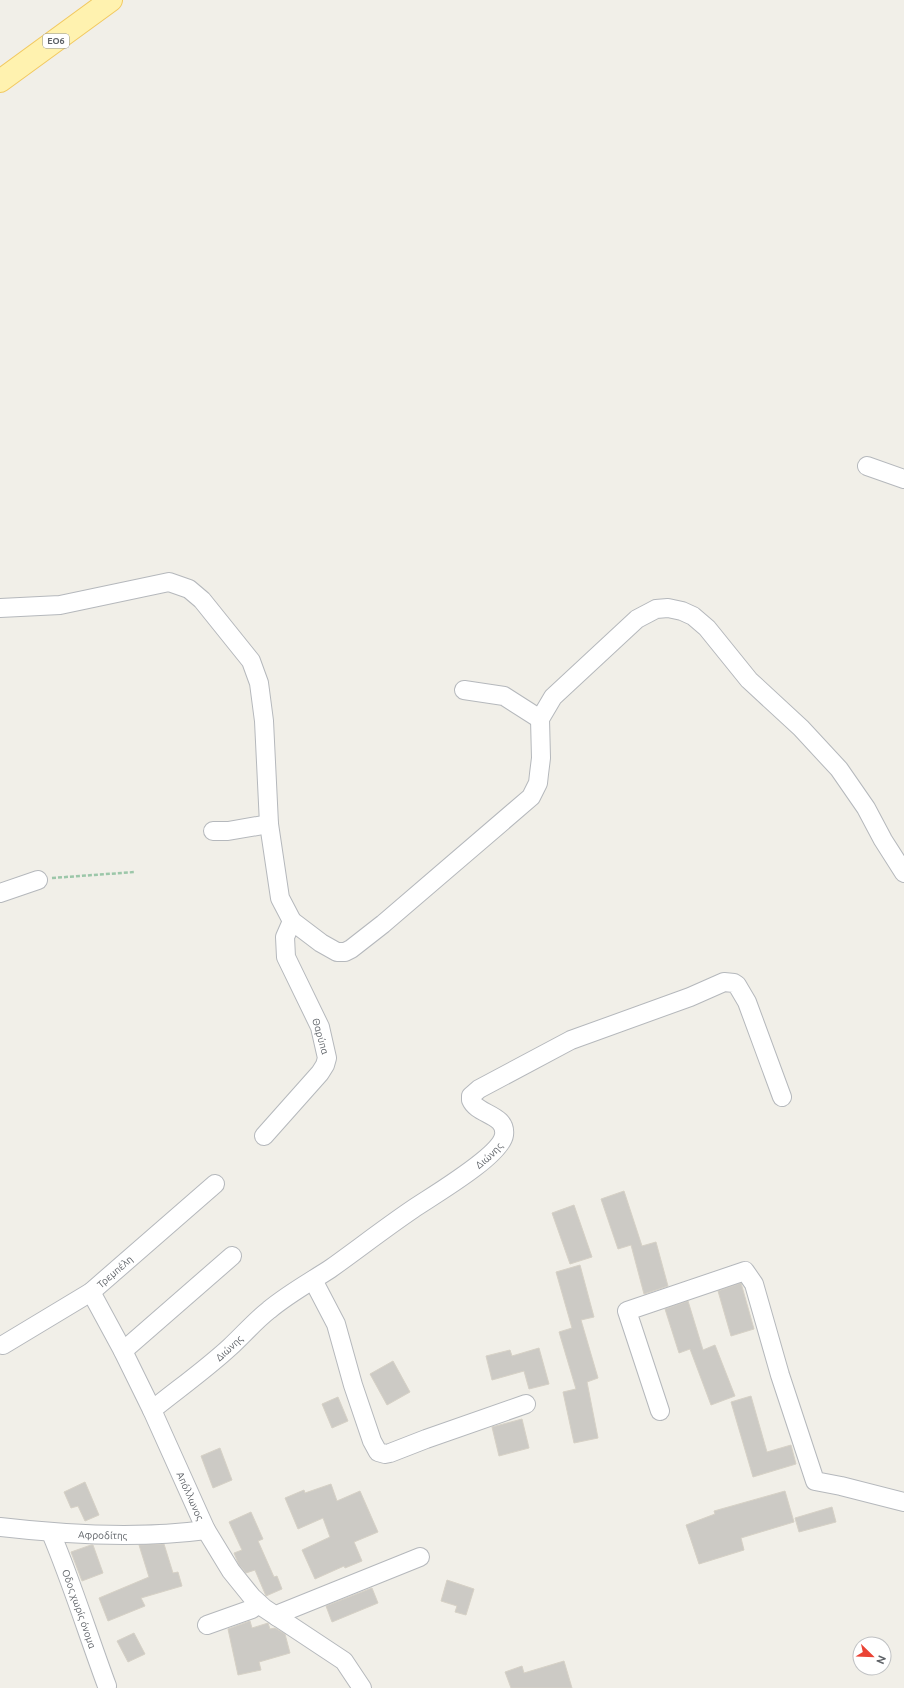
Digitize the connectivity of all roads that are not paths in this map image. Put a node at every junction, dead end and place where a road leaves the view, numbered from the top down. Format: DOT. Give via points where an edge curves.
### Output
graph roads {
  1 [pos="111,0"];
  2 [pos="0,81"];
  3 [pos="867,466"];
  4 [pos="904,479"];
  5 [pos="0,608"];
  6 [pos="464,690"];
  7 [pos="540,719"];
  8 [pos="269,824"];
  9 [pos="213,831"];
  10 [pos="904,873"];
  11 [pos="38,880"];
  12 [pos="0,893"];
  13 [pos="292,921"];
  14 [pos="782,1097"];
  15 [pos="264,1136"];
  16 [pos="215,1184"];
  17 [pos="232,1256"];
  18 [pos="313,1280"];
  19 [pos="91,1292"];
  20 [pos="3,1344"];
  21 [pos="123,1351"];
  22 [pos="526,1404"];
  23 [pos="152,1410"];
  24 [pos="660,1411"];
  25 [pos="904,1502"];
  26 [pos="0,1527"];
  27 [pos="206,1530"];
  28 [pos="51,1533"];
  29 [pos="420,1557"];
  30 [pos="258,1603"];
  31 [pos="277,1617"];
  32 [pos="207,1625"];
  33 [pos="107,1686"];
  34 [pos="362,1688"];
  1 -- 2 [label="main road, ΕΟ6"];
  3 -- 4 [label="street"];
  5 -- 8 [label="street" via="60,605 169,582 189,589 202,600 251,661 259,683 264,721"];
  6 -- 7 [label="street" via="504,696"];
  7 -- 10 [label="street" via="553,697 637,619 656,609 682,611 693,616 707,628 749,680 801,728 839,769 866,808"];
  7 -- 13 [label="street" via="541,758 538,782 531,797 383,924 351,949 339,953"];
  8 -- 9 [label="street"];
  8 -- 13 [label="street" via="280,898"];
  11 -- 12 [label="street"];
  13 -- 15 [label="street, Θαρύπα" via="285,937 286,957 317,1018 327,1058 320,1073"];
  14 -- 18 [label="street, Διώνης" via="747,1002 740,988 734,983 724,982 669,1005 571,1040 479,1089 472,1096 471,1100 476,1107 495,1118 503,1128 501,1142 492,1153"];
  16 -- 19 [label="street, Τρεμπέλη"];
  17 -- 21 [label="street"];
  18 -- 22 [label="street" via="336,1324 353,1385 378,1452 390,1453"];
  18 -- 23 [label="street, Διώνης" via="269,1310 229,1348"];
  19 -- 20 [label="street, Τρεμπέλη"];
  19 -- 21 [label="street, Απόλλωνος"];
  21 -- 23 [label="street, Απόλλωνος"];
  23 -- 27 [label="street, Απόλλωνος"];
  24 -- 25 [label="street" via="627,1312 745,1270 754,1284 780,1375 815,1481"];
  26 -- 28 [label="street, Αφροδίτης"];
  27 -- 28 [label="street, Αφροδίτης" via="165,1534"];
  27 -- 30 [label="street, Απόλλωνος" via="231,1571"];
  28 -- 33 [label="street, Οδος χωρίς όνομα"];
  29 -- 31 [label="street" via="281,1613"];
  30 -- 31 [label="street, Απόλλωνος"];
  30 -- 32 [label="street" via="252,1609"];
  31 -- 34 [label="street, Απόλλωνος" via="341,1658"];
}
